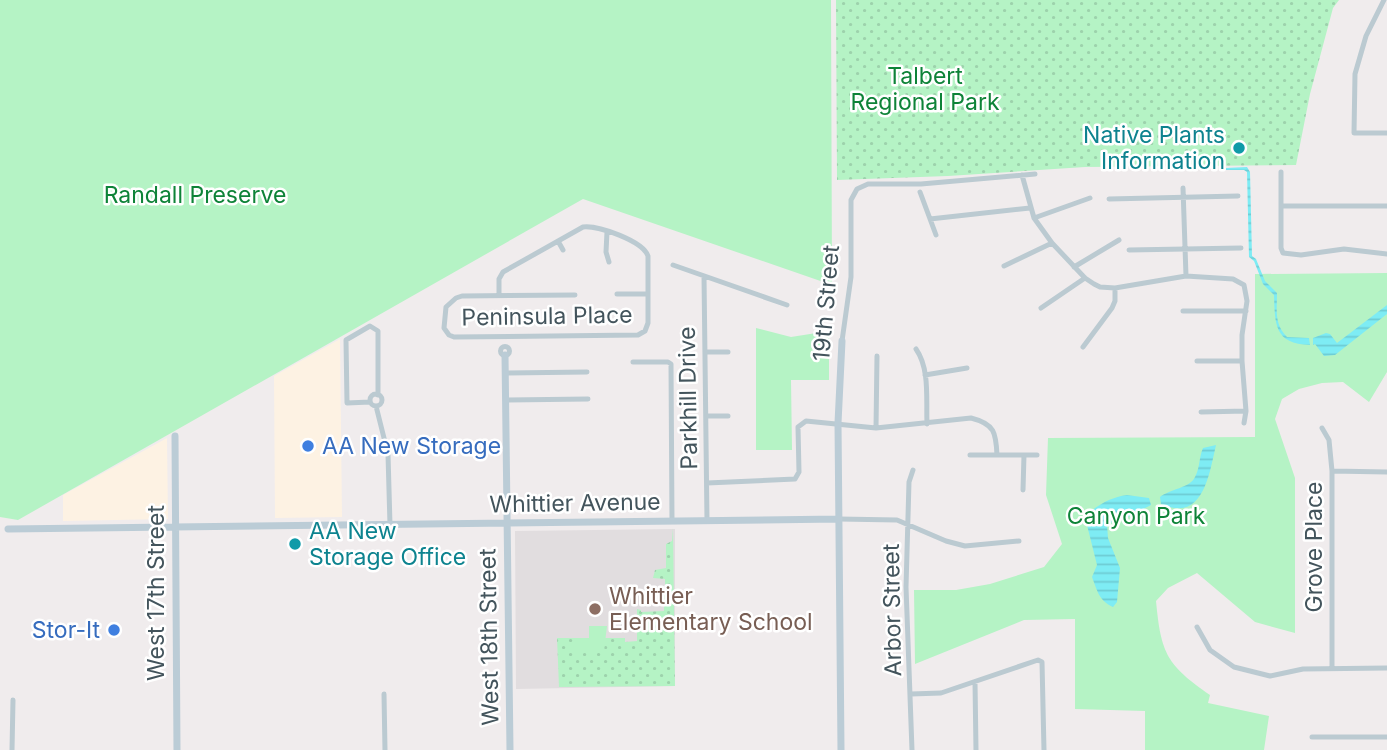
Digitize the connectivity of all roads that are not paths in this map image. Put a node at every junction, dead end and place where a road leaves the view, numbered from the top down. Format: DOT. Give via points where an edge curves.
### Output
graph roads {
  1 [pos="1384,0"];
  2 [pos="1387,133"];
  3 [pos="1281,172"];
  4 [pos="1035,174"];
  5 [pos="1022,175"];
  6 [pos="1184,188"];
  7 [pos="920,192"];
  8 [pos="1238,196"];
  9 [pos="1090,198"];
  10 [pos="1183,198"];
  11 [pos="1109,199"];
  12 [pos="1281,206"];
  13 [pos="1387,206"];
  14 [pos="1030,208"];
  15 [pos="1034,218"];
  16 [pos="930,219"];
  17 [pos="607,232"];
  18 [pos="936,235"];
  19 [pos="1119,240"];
  20 [pos="558,241"];
  21 [pos="1052,243"];
  22 [pos="1241,248"];
  23 [pos="1184,249"];
  24 [pos="563,250"];
  25 [pos="1129,250"];
  26 [pos="1387,254"];
  27 [pos="609,262"];
  28 [pos="673,265"];
  29 [pos="1004,266"];
  30 [pos="1074,267"];
  31 [pos="704,276"];
  32 [pos="1186,276"];
  33 [pos="1085,278"];
  34 [pos="1115,288"];
  35 [pos="617,294"];
  36 [pos="648,294"];
  37 [pos="499,295"];
  38 [pos="575,295"];
  39 [pos="787,305"];
  40 [pos="1041,309"];
  41 [pos="1246,311"];
  42 [pos="1182,312"];
  43 [pos="500,337"];
  44 [pos="510,337"];
  45 [pos="842,341"];
  46 [pos="1083,347"];
  47 [pos="916,349"];
  48 [pos="505,350"];
  49 [pos="705,352"];
  50 [pos="728,352"];
  51 [pos="877,356"];
  52 [pos="1197,361"];
  53 [pos="1242,361"];
  54 [pos="633,362"];
  55 [pos="967,368"];
  56 [pos="587,372"];
  57 [pos="505,373"];
  58 [pos="925,375"];
  59 [pos="588,399"];
  60 [pos="506,400"];
  61 [pos="373,404"];
  62 [pos="1246,411"];
  63 [pos="1201,412"];
  64 [pos="706,416"];
  65 [pos="728,416"];
  66 [pos="838,423"];
  67 [pos="1244,423"];
  68 [pos="926,424"];
  69 [pos="876,428"];
  70 [pos="1322,428"];
  71 [pos="175,436"];
  72 [pos="997,455"];
  73 [pos="1024,455"];
  74 [pos="1037,455"];
  75 [pos="970,456"];
  76 [pos="914,470"];
  77 [pos="1332,471"];
  78 [pos="1387,472"];
  79 [pos="707,482"];
  80 [pos="1023,490"];
  81 [pos="839,519"];
  82 [pos="707,520"];
  83 [pos="672,521"];
  84 [pos="508,523"];
  85 [pos="909,523"];
  86 [pos="390,525"];
  87 [pos="175,527"];
  88 [pos="4,530"];
  89 [pos="1019,541"];
  90 [pos="1198,627"];
  91 [pos="1332,667"];
  92 [pos="1387,668"];
  93 [pos="975,682"];
  94 [pos="384,694"];
  95 [pos="912,694"];
  96 [pos="13,700"];
  97 [pos="1312,737"];
  98 [pos="1387,737"];
  99 [pos="12,750"];
  100 [pos="177,750"];
  101 [pos="385,750"];
  102 [pos="510,750"];
  103 [pos="841,750"];
  104 [pos="912,750"];
  105 [pos="976,750"];
  106 [pos="1044,750"];
  1 -- 2 [label="street" via="1366,36 1355,74 1353,133"];
  3 -- 12 [label="street"];
  4 -- 5 [label="street"];
  5 -- 14 [label="street"];
  5 -- 45 [label="street, 19th Street" via="857,188 851,200 851,277"];
  6 -- 10 [label="street"];
  7 -- 16 [label="street"];
  8 -- 10 [label="street"];
  9 -- 15 [label="street"];
  10 -- 11 [label="street"];
  10 -- 23 [label="street"];
  12 -- 13 [label="street"];
  12 -- 26 [label="street" via="1283,253 1344,249"];
  14 -- 15 [label="street"];
  14 -- 16 [label="street"];
  15 -- 21 [label="street"];
  16 -- 18 [label="street"];
  17 -- 20 [label="street" via="587,226"];
  17 -- 27 [label="street"];
  17 -- 36 [label="street" via="645,249"];
  19 -- 30 [label="street"];
  20 -- 24 [label="street"];
  20 -- 37 [label="street" via="503,272"];
  21 -- 29 [label="street"];
  21 -- 30 [label="street"];
  22 -- 23 [label="street"];
  23 -- 25 [label="street"];
  23 -- 32 [label="street"];
  28 -- 31 [label="street"];
  30 -- 33 [label="street"];
  31 -- 39 [label="street"];
  31 -- 49 [label="street, Parkhill Drive"];
  32 -- 34 [label="street"];
  32 -- 41 [label="street" via="1240,281 1247,291"];
  33 -- 34 [label="street" via="1100,287"];
  33 -- 40 [label="street"];
  34 -- 46 [label="street" via="1112,308"];
  35 -- 36 [label="street"];
  36 -- 44 [label="street, Peninsula Place" via="649,323 638,335"];
  37 -- 38 [label="street"];
  37 -- 43 [label="street, Peninsula Place" via="462,296 449,302 443,320 449,335"];
  41 -- 42 [label="street"];
  41 -- 53 [label="street"];
  43 -- 44 [label="street, Peninsula Place"];
  43 -- 48 [label="street, West 18th Street"];
  44 -- 48 [label="street, West 18th Street"];
  45 -- 66 [label="street, 19th Street"];
  47 -- 58 [label="street"];
  48 -- 57 [label="street, West 18th Street"];
  49 -- 50 [label="street"];
  49 -- 64 [label="street, Parkhill Drive"];
  51 -- 69 [label="street"];
  52 -- 53 [label="street"];
  53 -- 62 [label="street"];
  54 -- 83 [label="street" via="671,364"];
  55 -- 58 [label="street"];
  56 -- 57 [label="street"];
  57 -- 60 [label="street, West 18th Street"];
  58 -- 68 [label="street"];
  59 -- 60 [label="street"];
  60 -- 84 [label="street, West 18th Street"];
  61 -- 61 [label="street" via="382,400 378,394 378,331 370,326 346,340 347,402"];
  61 -- 86 [label="street" via="388,454"];
  62 -- 63 [label="street"];
  62 -- 67 [label="street"];
  64 -- 65 [label="street"];
  64 -- 79 [label="street, Parkhill Drive"];
  66 -- 69 [label="street"];
  66 -- 79 [label="street" via="806,421 798,427 799,472 794,479"];
  66 -- 81 [label="street, 19th Street"];
  68 -- 69 [label="street"];
  68 -- 72 [label="street" via="971,418 982,421 993,429"];
  70 -- 77 [label="street, Grove Place" via="1329,440"];
  71 -- 87 [label="street, West 17th Street"];
  72 -- 73 [label="street"];
  72 -- 75 [label="street"];
  73 -- 74 [label="street"];
  73 -- 80 [label="street"];
  76 -- 85 [label="street, Arbor Street" via="909,482"];
  77 -- 78 [label="street"];
  77 -- 91 [label="street, Grove Place"];
  79 -- 82 [label="street, Parkhill Drive"];
  81 -- 82 [label="street, Whittier Avenue"];
  81 -- 85 [label="street, Whittier Avenue"];
  81 -- 103 [label="street, 19th Street"];
  82 -- 83 [label="street, Whittier Avenue"];
  83 -- 84 [label="street, Whittier Avenue"];
  84 -- 86 [label="street, Whittier Avenue"];
  84 -- 102 [label="street, West 18th Street"];
  85 -- 89 [label="street, Whittier Avenue" via="965,546"];
  85 -- 95 [label="street, Arbor Street" via="906,587"];
  86 -- 87 [label="street, Whittier Avenue"];
  87 -- 88 [label="street, Whittier Avenue"];
  87 -- 100 [label="street, West 17th Street"];
  90 -- 91 [label="street" via="1210,650 1234,667 1270,676"];
  91 -- 92 [label="street"];
  93 -- 95 [label="street" via="941,693"];
  93 -- 105 [label="street"];
  93 -- 106 [label="street" via="1038,660 1043,665"];
  94 -- 101 [label="street"];
  95 -- 104 [label="street, Arbor Street"];
  96 -- 99 [label="street"];
  97 -- 98 [label="street"];
}
